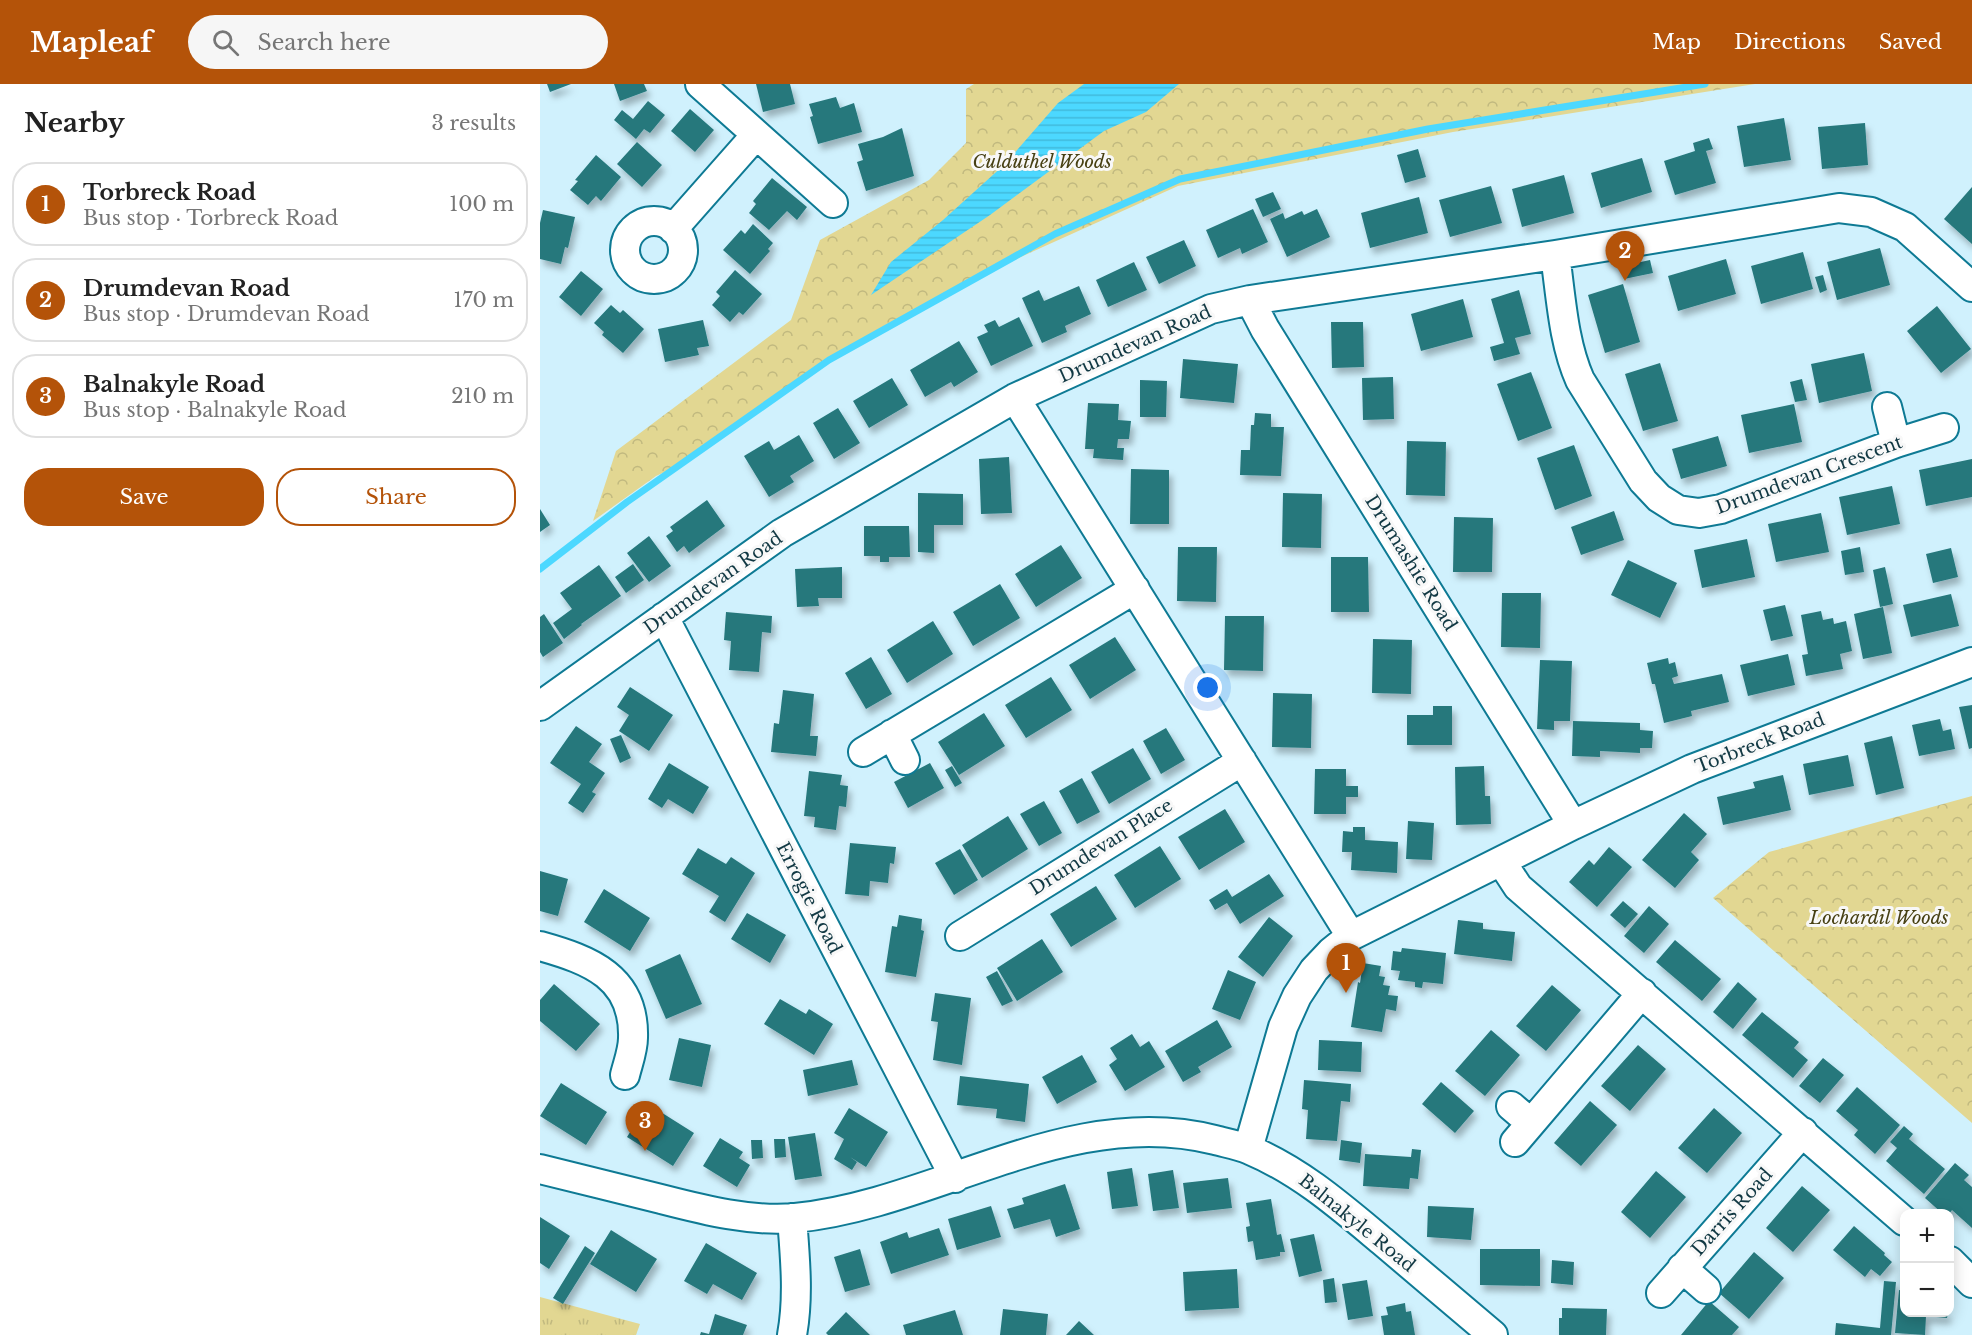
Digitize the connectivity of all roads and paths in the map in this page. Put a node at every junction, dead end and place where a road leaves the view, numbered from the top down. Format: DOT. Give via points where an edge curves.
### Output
graph roads {
  1 [pos="700,84"];
  2 [pos="756,135"];
  3 [pos="833,203"];
  4 [pos="673,229"];
  5 [pos="1555,255"];
  6 [pos="1972,287"];
  7 [pos="1250,300"];
  8 [pos="1015,398"];
  9 [pos="1887,407"];
  10 [pos="1944,428"];
  11 [pos="1896,443"];
  12 [pos="1135,589"];
  13 [pos="664,617"];
  14 [pos="1972,662"];
  15 [pos="540,706"];
  16 [pos="892,734"];
  17 [pos="863,752"];
  18 [pos="905,760"];
  19 [pos="1242,760"];
  20 [pos="1573,825"];
  21 [pos="1501,861"];
  22 [pos="960,936"];
  23 [pos="1351,936"];
  24 [pos="540,946"];
  25 [pos="1642,993"];
  26 [pos="625,1075"];
  27 [pos="1519,1124"];
  28 [pos="1803,1132"];
  29 [pos="1248,1149"];
  30 [pos="540,1169"];
  31 [pos="955,1178"];
  32 [pos="1900,1217"];
  33 [pos="792,1218"];
  34 [pos="1952,1263"];
  35 [pos="1682,1269"];
  36 [pos="1972,1283"];
  37 [pos="1706,1289"];
  38 [pos="1661,1293"];
  39 [pos="792,1335"];
  40 [pos="1494,1335"];
  1 -- 2 [label="street"];
  2 -- 3 [label="street"];
  2 -- 4 [label="street"];
  5 -- 6 [label="street, Drumdevan Road" via="1839,208 1871,212 1905,227"];
  5 -- 7 [label="street, Drumdevan Road"];
  5 -- 11 [label="street, Drumdevan Crescent" via="1569,346 1580,380 1643,481 1678,510 1699,513 1721,508"];
  7 -- 8 [label="street, Drumdevan Road" via="1211,309"];
  7 -- 20 [label="street, Drumashie Road"];
  8 -- 12 [label="street"];
  8 -- 13 [label="street, Drumdevan Road" via="782,533"];
  9 -- 11 [label="street"];
  10 -- 11 [label="street, Drumdevan Crescent"];
  12 -- 16 [label="street"];
  12 -- 19 [label="street"];
  13 -- 15 [label="street, Drumdevan Road"];
  13 -- 31 [label="street, Errogie Road"];
  14 -- 20 [label="street, Torbreck Road" via="1692,769"];
  16 -- 17 [label="street"];
  16 -- 18 [label="street"];
  19 -- 22 [label="street, Drumdevan Place"];
  19 -- 23 [label="street"];
  20 -- 21 [label="street, Torbreck Road"];
  21 -- 23 [label="street, Torbreck Road"];
  21 -- 25 [label="street" via="1518,887"];
  23 -- 29 [label="street, Torbreck Road" via="1314,970 1297,996 1283,1027"];
  24 -- 26 [label="street" via="586,961 611,977 625,995 633,1039"];
  25 -- 27 [label="street"];
  25 -- 28 [label="street"];
  28 -- 32 [label="street"];
  28 -- 35 [label="street, Darris Road"];
  29 -- 31 [label="street, Balnakyle Road" via="1198,1136 1143,1131 1067,1141"];
  29 -- 40 [label="street, Balnakyle Road" via="1286,1167 1324,1192"];
  30 -- 33 [label="street, Balnakyle Road" via="706,1210"];
  31 -- 33 [label="street, Balnakyle Road" via="876,1203"];
  33 -- 39 [label="street" via="796,1296"];
  34 -- 36 [label="street"];
  35 -- 37 [label="street"];
  35 -- 38 [label="street, Darris Road"];
}
